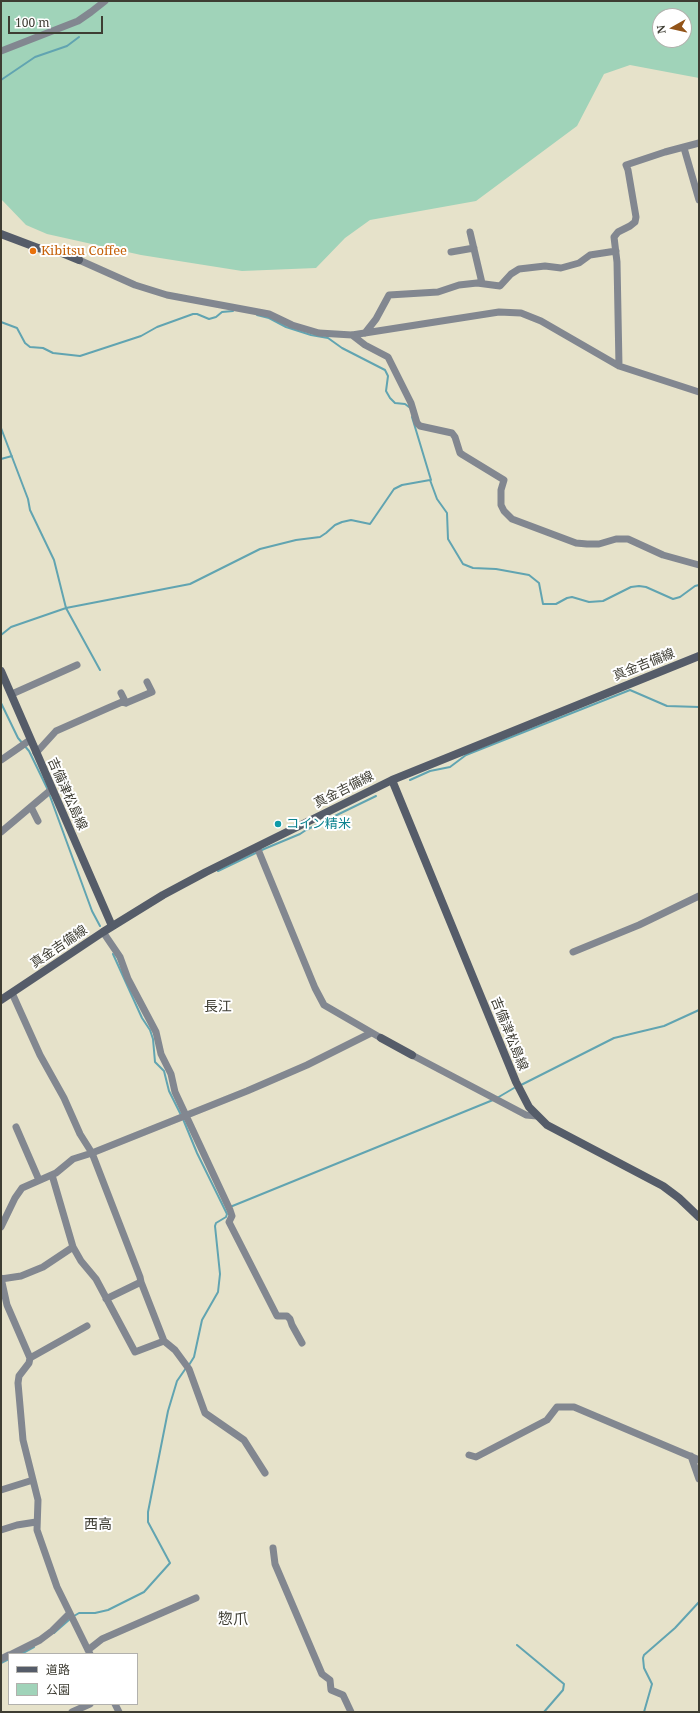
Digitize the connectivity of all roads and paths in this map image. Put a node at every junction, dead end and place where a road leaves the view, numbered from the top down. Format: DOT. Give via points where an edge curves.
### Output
graph roads {
  1 [pos="105,1"];
  2 [pos="1,51"];
  3 [pos="699,143"];
  4 [pos="684,148"];
  5 [pos="699,200"];
  6 [pos="470,232"];
  7 [pos="1,234"];
  8 [pos="474,248"];
  9 [pos="616,251"];
  10 [pos="451,252"];
  11 [pos="79,260"];
  12 [pos="482,283"];
  13 [pos="365,333"];
  14 [pos="352,335"];
  15 [pos="619,366"];
  16 [pos="699,392"];
  17 [pos="699,565"];
  18 [pos="699,656"];
  19 [pos="77,665"];
  20 [pos="1,671"];
  21 [pos="147,682"];
  22 [pos="121,693"];
  23 [pos="12,694"];
  24 [pos="126,703"];
  25 [pos="30,740"];
  26 [pos="36,753"];
  27 [pos="1,760"];
  28 [pos="392,780"];
  29 [pos="52,789"];
  30 [pos="31,807"];
  31 [pos="38,821"];
  32 [pos="1,832"];
  33 [pos="256,847"];
  34 [pos="699,896"];
  35 [pos="112,926"];
  36 [pos="103,932"];
  37 [pos="573,952"];
  38 [pos="12,993"];
  39 [pos="1,1000"];
  40 [pos="371,1033"];
  41 [pos="381,1038"];
  42 [pos="412,1055"];
  43 [pos="186,1116"];
  44 [pos="537,1116"];
  45 [pos="16,1127"];
  46 [pos="92,1153"];
  47 [pos="52,1175"];
  48 [pos="39,1180"];
  49 [pos="699,1217"];
  50 [pos="1,1227"];
  51 [pos="73,1247"];
  52 [pos="1,1278"];
  53 [pos="141,1282"];
  54 [pos="106,1299"];
  55 [pos="87,1326"];
  56 [pos="164,1341"];
  57 [pos="302,1343"];
  58 [pos="30,1358"];
  59 [pos="469,1455"];
  60 [pos="691,1456"];
  61 [pos="699,1460"];
  62 [pos="265,1473"];
  63 [pos="699,1479"];
  64 [pos="33,1480"];
  65 [pos="1,1490"];
  66 [pos="36,1522"];
  67 [pos="1,1530"];
  68 [pos="273,1548"];
  69 [pos="196,1598"];
  70 [pos="70,1614"];
  71 [pos="89,1652"];
  72 [pos="14,1653"];
  73 [pos="88,1705"];
  74 [pos="72,1712"];
  75 [pos="351,1712"];
  1 -- 2 [label="street" via="78,21"];
  3 -- 4 [label="street"];
  4 -- 5 [label="street"];
  4 -- 9 [label="street" via="626,165 636,217 635,222 614,237"];
  6 -- 8 [label="street"];
  7 -- 11 [label="main road"];
  8 -- 10 [label="street"];
  8 -- 12 [label="street"];
  9 -- 12 [label="street" via="590,255 580,263 561,268 545,266 519,269 500,286"];
  9 -- 15 [label="street"];
  11 -- 14 [label="street" via="126,282 167,295 264,312 292,325 319,333"];
  12 -- 13 [label="street" via="459,285 438,292 389,295"];
  13 -- 14 [label="street"];
  13 -- 15 [label="street" via="470,316 513,312 541,321"];
  14 -- 17 [label="street" via="388,357 420,426 452,433 462,456 504,480 501,505 512,519 576,543 599,544 616,539 628,539 663,555"];
  15 -- 16 [label="street"];
  18 -- 28 [label="main road, 真金吉備線"];
  19 -- 23 [label="street"];
  20 -- 23 [label="main road, 吉備津松島線"];
  21 -- 24 [label="street" via="152,692"];
  22 -- 24 [label="street"];
  23 -- 25 [label="main road, 吉備津松島線"];
  24 -- 26 [label="street" via="122,702 56,731"];
  25 -- 26 [label="main road, 吉備津松島線"];
  25 -- 27 [label="street"];
  26 -- 29 [label="main road, 吉備津松島線"];
  28 -- 33 [label="main road, 真金吉備線"];
  28 -- 44 [label="main road, 吉備津松島線" via="516,1082 524,1099"];
  29 -- 30 [label="street"];
  29 -- 35 [label="main road, 吉備津松島線"];
  30 -- 31 [label="street"];
  30 -- 32 [label="street"];
  33 -- 35 [label="main road, 真金吉備線" via="163,895"];
  33 -- 40 [label="street" via="324,1005"];
  34 -- 37 [label="street"];
  35 -- 36 [label="main road, 真金吉備線"];
  36 -- 38 [label="main road, 真金吉備線"];
  36 -- 43 [label="street" via="120,957 140,1005 156,1032 161,1054"];
  38 -- 39 [label="main road, 真金吉備線"];
  38 -- 46 [label="street" via="40,1055 64,1098 76,1128"];
  40 -- 41 [label="street"];
  40 -- 43 [label="street" via="307,1065"];
  41 -- 42 [label="main road"];
  42 -- 44 [label="street" via="526,1115"];
  43 -- 46 [label="street"];
  43 -- 57 [label="street" via="230,1210 232,1216 229,1222 277,1316 287,1316 290,1319"];
  44 -- 49 [label="main road, 吉備津松島線" via="563,1134 662,1186"];
  45 -- 48 [label="street"];
  46 -- 47 [label="street" via="73,1159"];
  46 -- 53 [label="street"];
  47 -- 48 [label="street"];
  47 -- 51 [label="street"];
  48 -- 50 [label="street" via="25,1185 19,1191"];
  51 -- 52 [label="street" via="43,1267 21,1276"];
  51 -- 54 [label="street" via="96,1279"];
  52 -- 58 [label="street" via="7,1306"];
  53 -- 54 [label="street"];
  53 -- 56 [label="street"];
  54 -- 56 [label="street" via="135,1352"];
  55 -- 58 [label="street"];
  56 -- 62 [label="street" via="175,1350 189,1369 205,1413 244,1440"];
  58 -- 64 [label="street" via="19,1376 18,1383 23,1440"];
  59 -- 60 [label="street" via="476,1457 546,1420 557,1407 574,1406"];
  60 -- 61 [label="street"];
  60 -- 63 [label="street"];
  64 -- 65 [label="street"];
  64 -- 66 [label="street" via="38,1500"];
  66 -- 67 [label="street"];
  66 -- 70 [label="street" via="57,1587"];
  68 -- 75 [label="street" via="275,1564 322,1674 330,1680 332,1690 343,1695"];
  69 -- 71 [label="street" via="102,1639"];
  70 -- 71 [label="street"];
  70 -- 72 [label="street" via="40,1640"];
  73 -- 74 [label="street"];
}
